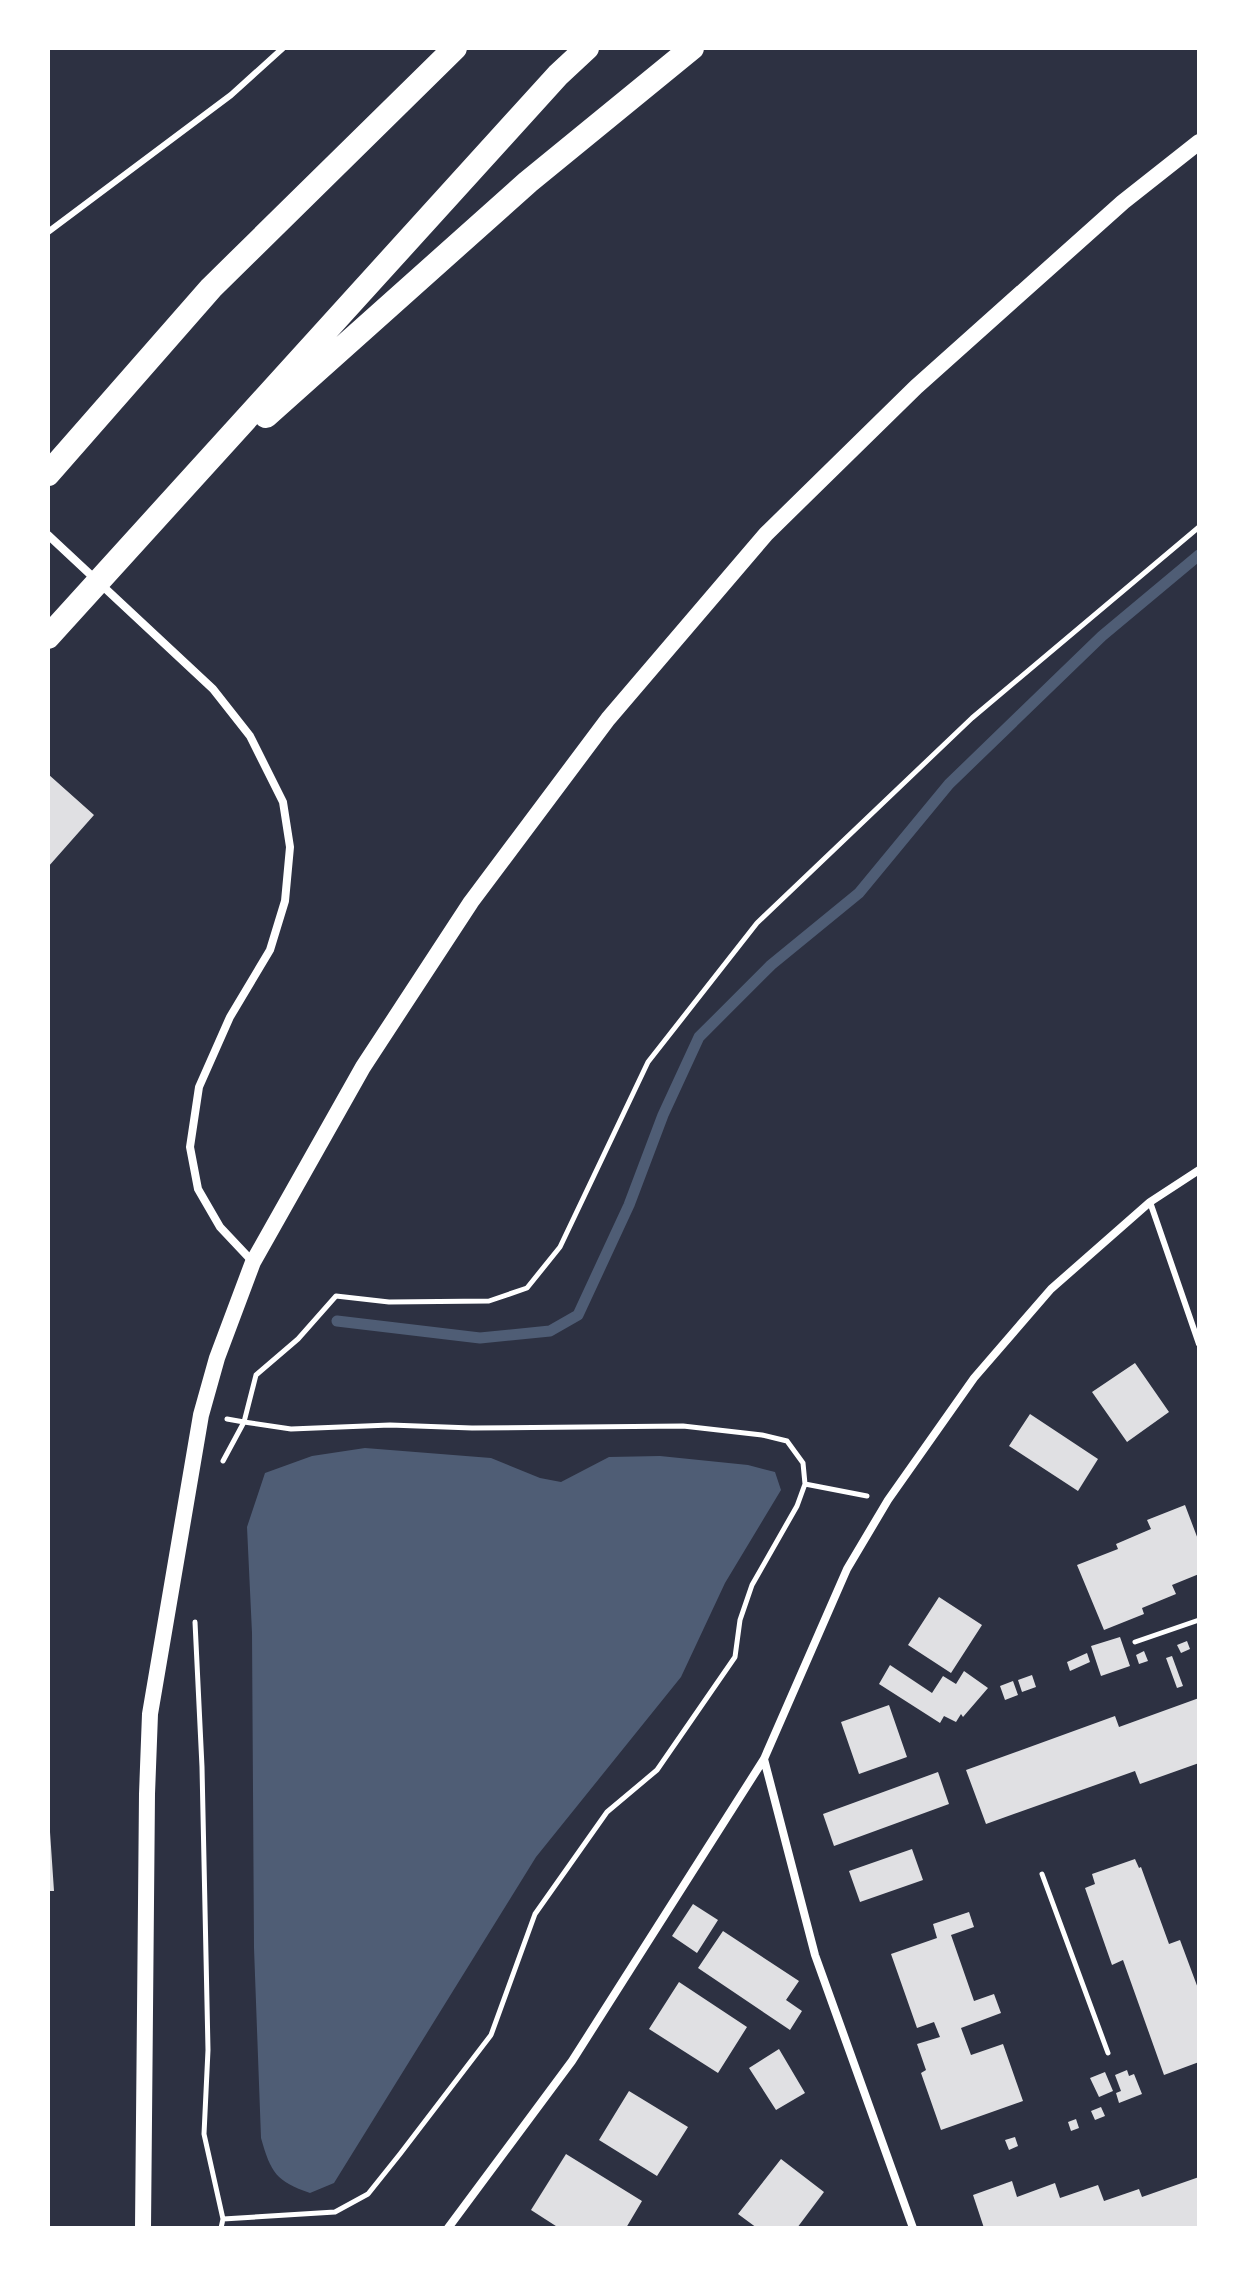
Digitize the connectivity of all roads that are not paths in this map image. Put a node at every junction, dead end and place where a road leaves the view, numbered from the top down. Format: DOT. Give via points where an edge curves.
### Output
graph roads {
  1 [pos="283,48"];
  2 [pos="455,48"];
  3 [pos="587,48"];
  4 [pos="692,48"];
  5 [pos="1199,142"];
  6 [pos="48,232"];
  7 [pos="48,474"];
  8 [pos="168,503"];
  9 [pos="48,535"];
  10 [pos="48,637"];
  11 [pos="1199,1170"];
  12 [pos="1150,1202"];
  13 [pos="253,1262"];
  14 [pos="1199,1344"];
  15 [pos="764,1759"];
  16 [pos="143,2228"];
  17 [pos="448,2228"];
  18 [pos="913,2228"];
  1 -- 6 [label="lane" via="231,95"];
  2 -- 7 [label="highway" via="211,288"];
  3 -- 8 [label="highway"];
  4 -- 8 [label="highway" via="528,182"];
  5 -- 13 [label="main road" via="1123,202 894,408 766,534 608,719 471,902 363,1067"];
  8 -- 10 [label="highway"];
  9 -- 13 [label="street" via="213,689 250,736 283,802 290,847 285,901 270,950 230,1017 199,1087 190,1147 198,1189 220,1227"];
  11 -- 12 [label="street"];
  12 -- 14 [label="lane"];
  12 -- 15 [label="street" via="1041,1300 974,1378 888,1500 847,1569"];
  13 -- 16 [label="main road" via="201,1415 150,1714"];
  15 -- 17 [label="street" via="572,2061"];
  15 -- 18 [label="street" via="815,1955"];
}
